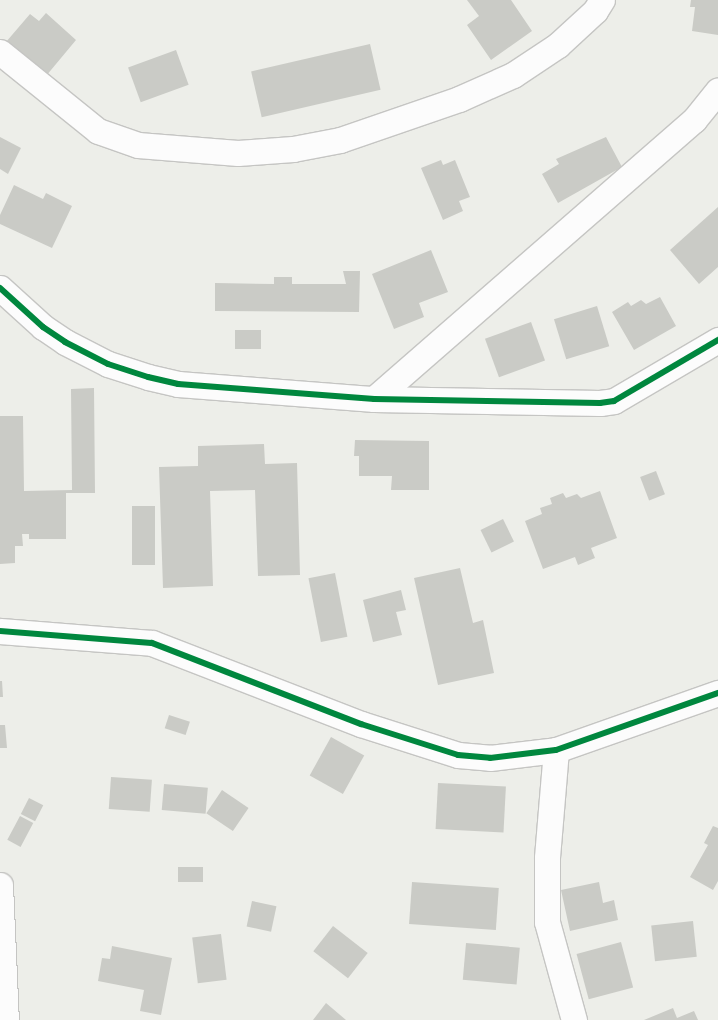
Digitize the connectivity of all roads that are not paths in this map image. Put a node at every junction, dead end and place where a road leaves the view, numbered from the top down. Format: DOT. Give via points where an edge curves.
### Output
graph roads {
  1 [pos="602,0"];
  2 [pos="0,52"];
  3 [pos="718,90"];
  4 [pos="0,288"];
  5 [pos="718,340"];
  6 [pos="374,399"];
  7 [pos="0,631"];
  8 [pos="718,693"];
  9 [pos="556,750"];
  10 [pos="1,900"];
  11 [pos="6,1020"];
  12 [pos="574,1020"];
  1 -- 2 [label="street" via="595,12 558,45 512,75 459,99 340,140 293,149 238,153 138,145 98,131"];
  3 -- 6 [label="street" via="694,120"];
  4 -- 6 [label="street" via="43,327 66,342 108,364 148,377 178,384"];
  5 -- 6 [label="street" via="614,401"];
  7 -- 9 [label="street" via="152,643 344,718 458,755 490,758"];
  8 -- 9 [label="street"];
  9 -- 12 [label="street" via="547,858 547,922"];
  10 -- 11 [label="street"];
}
